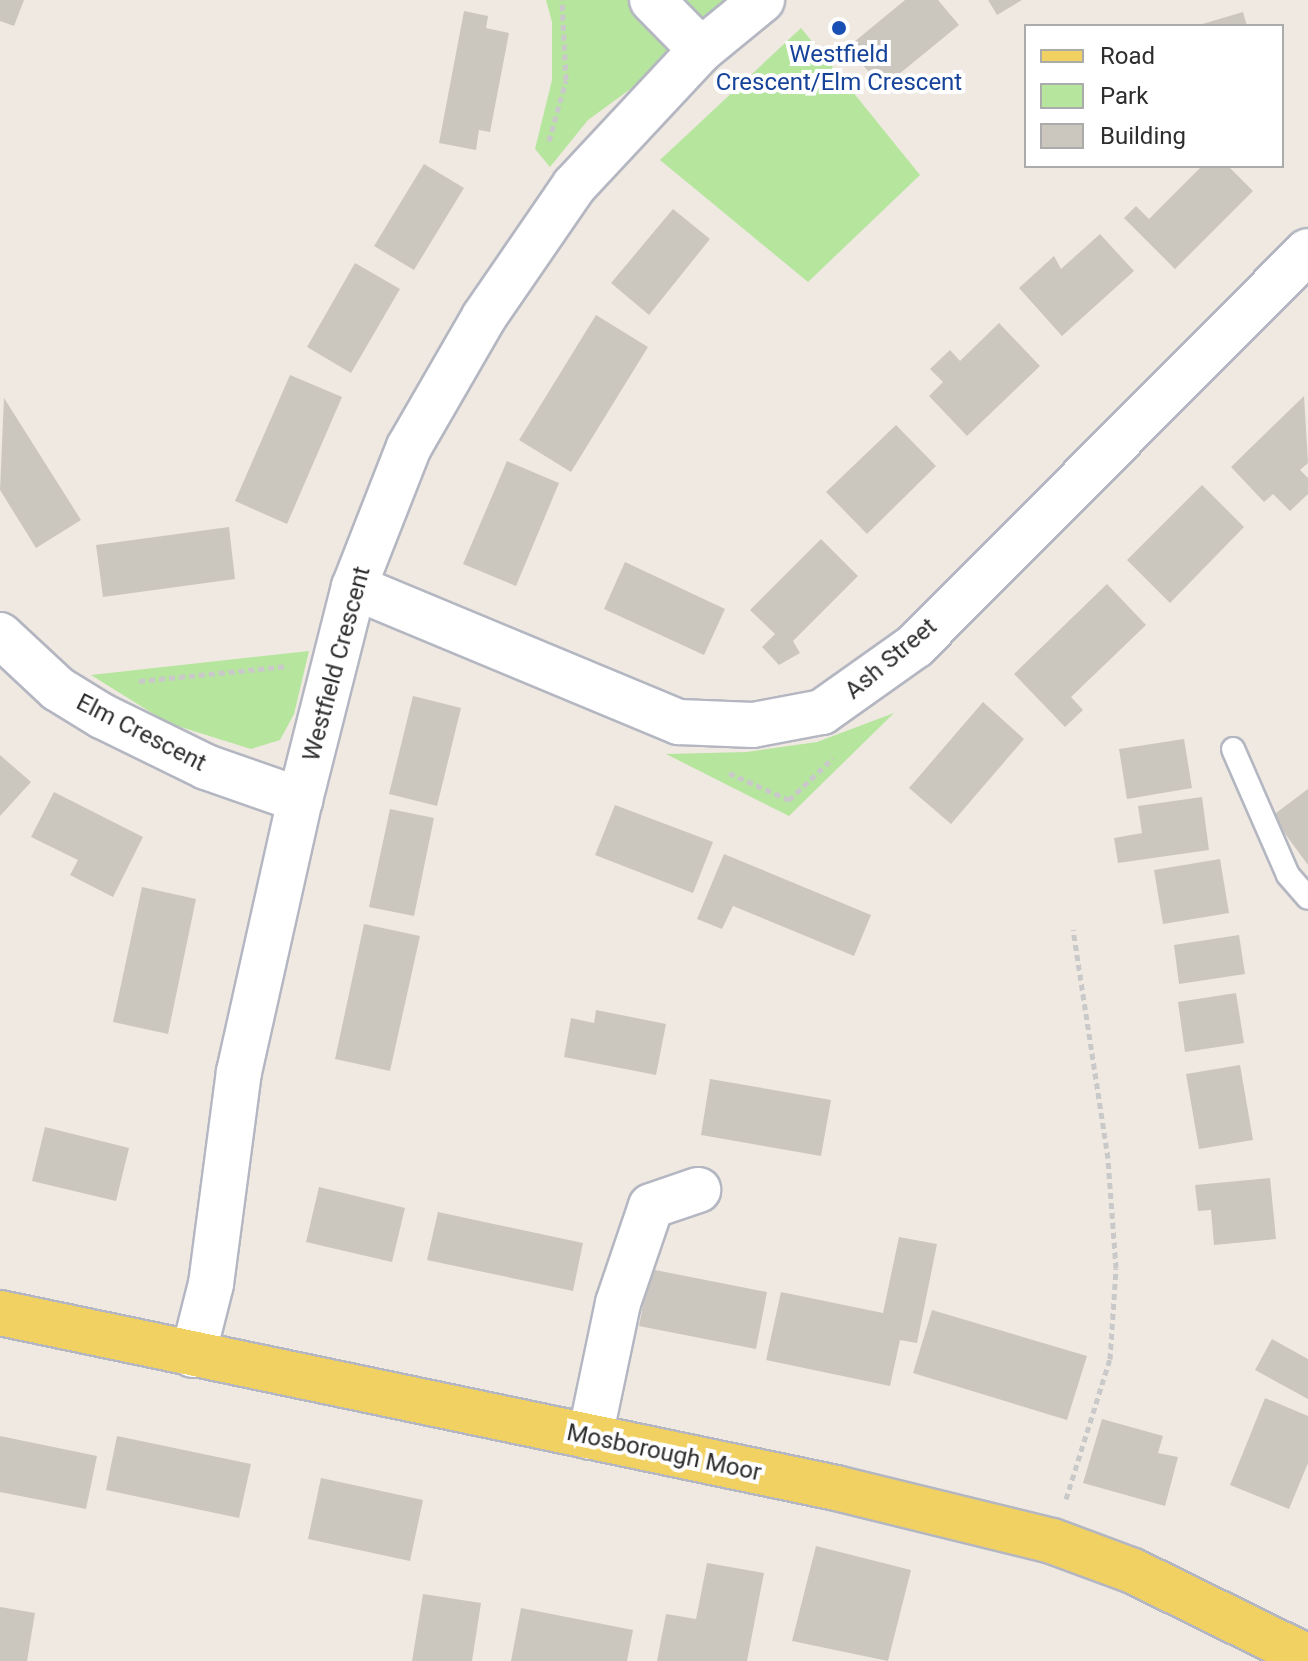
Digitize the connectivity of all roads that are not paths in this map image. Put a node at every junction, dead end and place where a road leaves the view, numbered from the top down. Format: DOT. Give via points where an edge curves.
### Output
graph roads {
  1 [pos="652,0"];
  2 [pos="762,0"];
  3 [pos="701,50"];
  4 [pos="1308,251"];
  5 [pos="354,587"];
  6 [pos="0,635"];
  7 [pos="1233,749"];
  8 [pos="300,800"];
  9 [pos="1308,898"];
  10 [pos="698,1190"];
  11 [pos="0,1313"];
  12 [pos="193,1355"];
  13 [pos="590,1437"];
  14 [pos="1308,1657"];
  1 -- 3 [label="street"];
  2 -- 3 [label="street, Westfield Crescent"];
  3 -- 5 [label="street, Westfield Crescent" via="574,186 484,317 409,447"];
  4 -- 5 [label="street, Ash Street" via="915,646 822,712 753,725 679,722"];
  5 -- 8 [label="street, Westfield Crescent"];
  6 -- 8 [label="street, Elm Crescent" via="58,689 102,716 206,767"];
  7 -- 9 [label="lane" via="1288,875"];
  8 -- 12 [label="street, Westfield Crescent" via="239,1072 211,1284"];
  10 -- 13 [label="street" via="651,1206 618,1303"];
  11 -- 12 [label="main road, Mosborough Moor"];
  12 -- 13 [label="main road, Mosborough Moor"];
  13 -- 14 [label="main road, Mosborough Moor" via="836,1488 1052,1541 1133,1571"];
}
